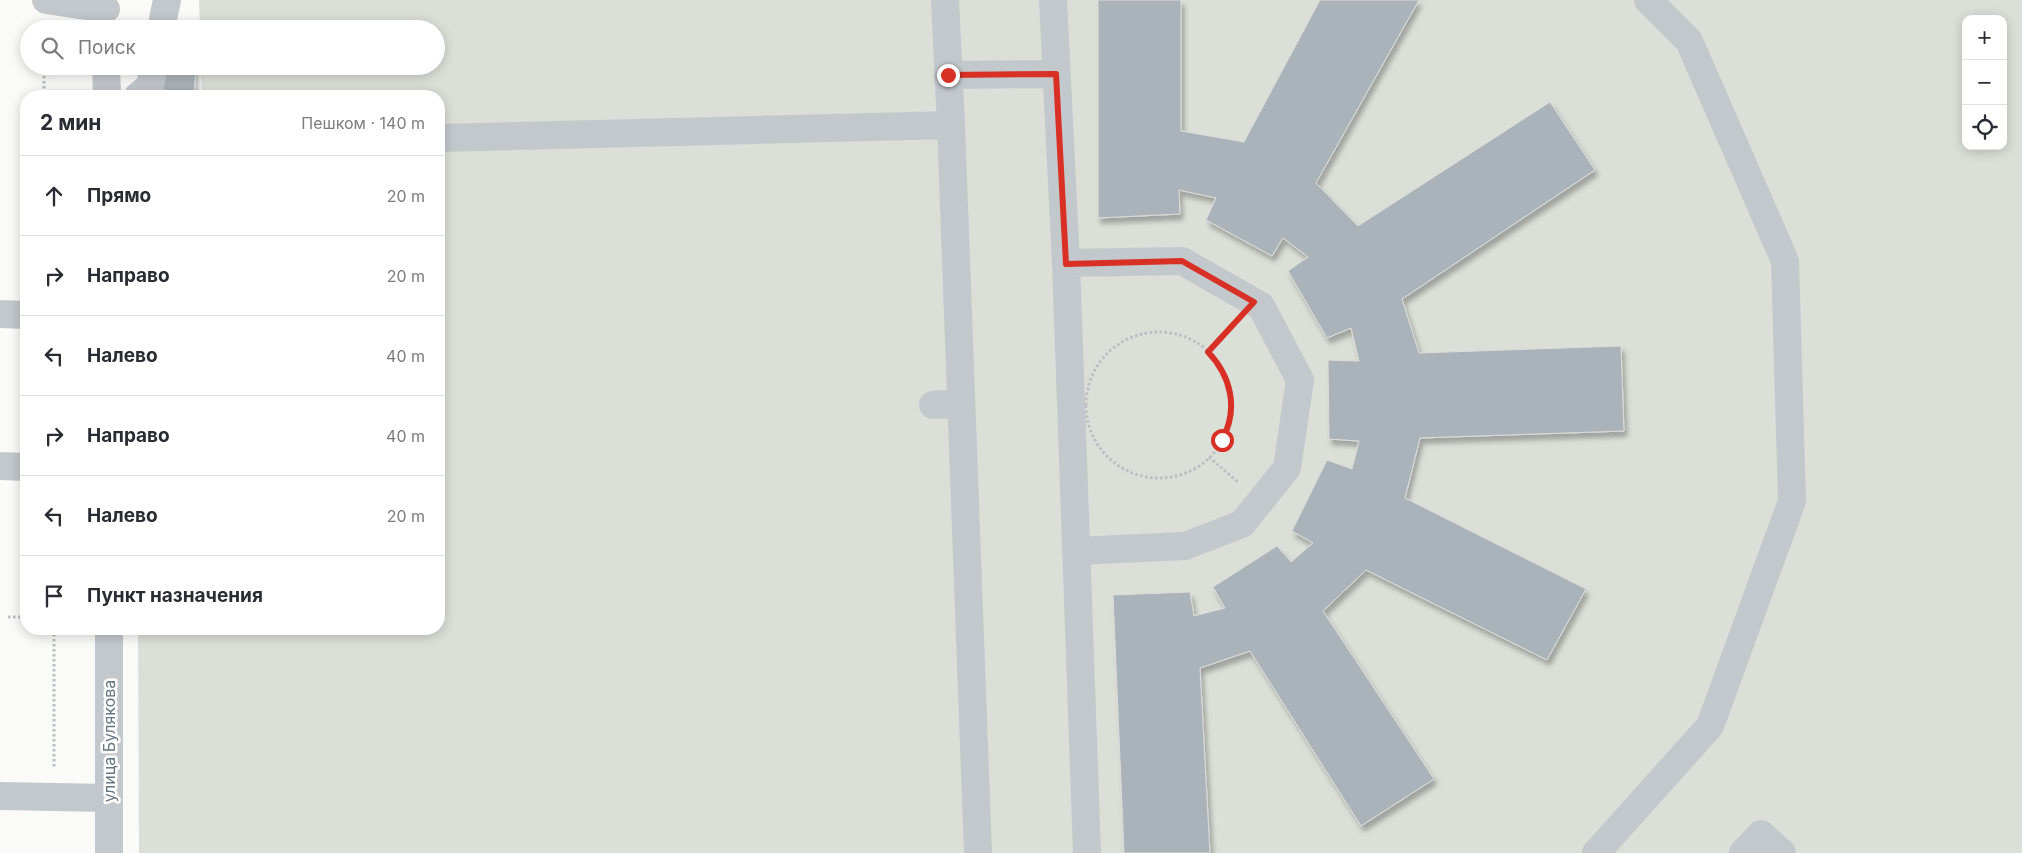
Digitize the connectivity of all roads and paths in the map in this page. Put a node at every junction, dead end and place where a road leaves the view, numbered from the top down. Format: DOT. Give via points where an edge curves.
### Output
graph roads {
  1 [pos="46,0"];
  2 [pos="167,0"];
  3 [pos="945,0"];
  4 [pos="1053,0"];
  5 [pos="1648,0"];
  6 [pos="106,13"];
  7 [pos="163,20"];
  8 [pos="1056,74"];
  9 [pos="44,75"];
  10 [pos="106,75"];
  11 [pos="152,75"];
  12 [pos="948,75"];
  13 [pos="44,90"];
  14 [pos="106,90"];
  15 [pos="145,90"];
  16 [pos="951,125"];
  17 [pos="445,138"];
  18 [pos="1066,264"];
  19 [pos="1254,302"];
  20 [pos="0,314"];
  21 [pos="20,315"];
  22 [pos="1208,352"];
  23 [pos="961,403"];
  24 [pos="933,405"];
  25 [pos="1209,457"];
  26 [pos="0,466"];
  27 [pos="20,467"];
  28 [pos="1260,501"];
  29 [pos="1076,551"];
  30 [pos="8,617"];
  31 [pos="20,617"];
  32 [pos="54,635"];
  33 [pos="108,635"];
  34 [pos="0,796"];
  35 [pos="55,797"];
  36 [pos="109,798"];
  37 [pos="109,853"];
  38 [pos="978,853"];
  39 [pos="1087,853"];
  40 [pos="1596,853"];
  41 [pos="1743,853"];
  42 [pos="1782,853"];
  1 -- 6 [label="street"];
  2 -- 7 [label="street"];
  3 -- 12 [label="street"];
  4 -- 8 [label="street"];
  5 -- 40 [label="street" via="1689,41 1785,261 1792,501 1710,726"];
  8 -- 12 [label="street"];
  8 -- 18 [label="street"];
  9 -- 13 [label="path"];
  10 -- 14 [label="street"];
  11 -- 15 [label="street" via="150,86"];
  12 -- 16 [label="street"];
  16 -- 17 [label="street"];
  16 -- 23 [label="street"];
  18 -- 19 [label="street" via="1182,261"];
  18 -- 29 [label="street"];
  19 -- 22 [label="path"];
  19 -- 28 [label="street" via="1261,306 1300,380 1286,468"];
  20 -- 21 [label="street"];
  22 -- 25 [label="path" via="1219,364 1229,384 1232,407 1228,430 1217,450"];
  22 -- 25 [label="path" via="1183,336 1160,332 1136,335 1113,348 1097,366 1087,390 1086,415 1098,446 1109,459 1130,472 1154,478 1179,475"];
  23 -- 24 [label="street"];
  23 -- 38 [label="street"];
  25 -- 28 [label="path"];
  26 -- 27 [label="street"];
  28 -- 29 [label="street" via="1242,524 1185,546"];
  29 -- 39 [label="street"];
  30 -- 31 [label="path"];
  32 -- 35 [label="path"];
  33 -- 36 [label="street, улица Булякова"];
  34 -- 35 [label="street"];
  35 -- 36 [label="street"];
  36 -- 37 [label="street, улица Булякова"];
  41 -- 42 [label="street" via="1761,834"];
}
